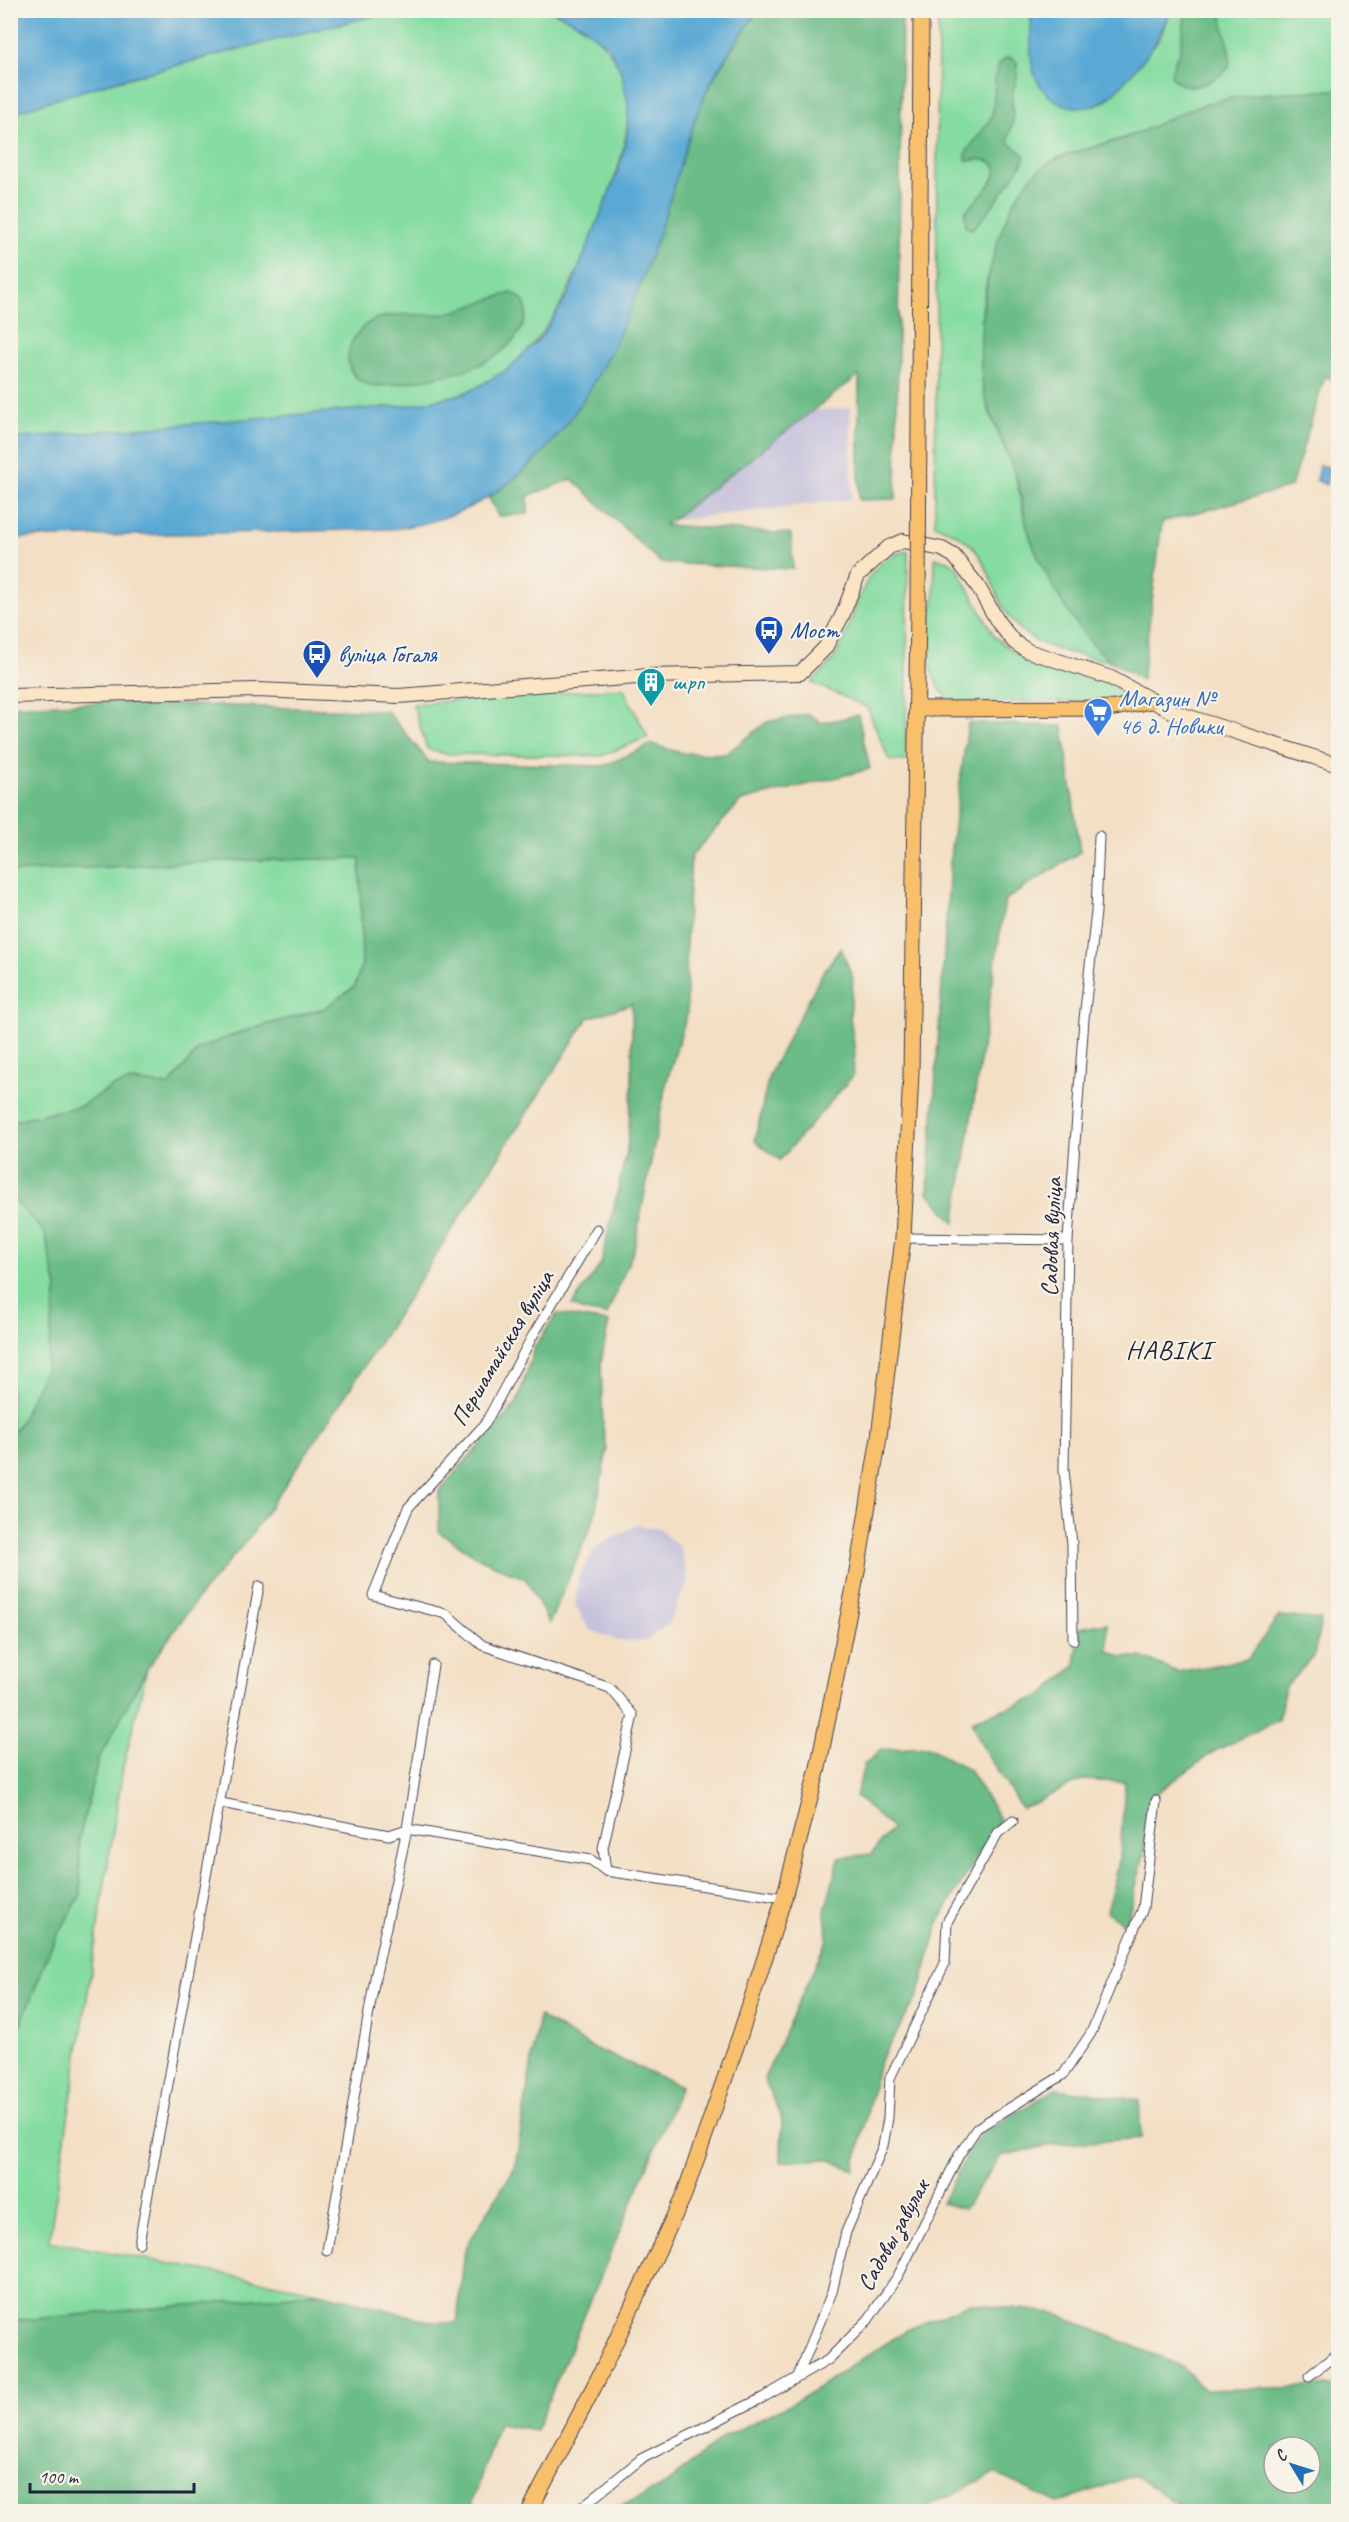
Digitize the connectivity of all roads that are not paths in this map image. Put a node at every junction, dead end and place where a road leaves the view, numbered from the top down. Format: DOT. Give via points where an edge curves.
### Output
graph roads {
  1 [pos="921,10"];
  2 [pos="10,696"];
  3 [pos="1151,701"];
  4 [pos="917,709"];
  5 [pos="1338,765"];
  6 [pos="1099,836"];
  7 [pos="597,1229"];
  8 [pos="903,1238"];
  9 [pos="1068,1240"];
  10 [pos="259,1586"];
  11 [pos="1073,1640"];
  12 [pos="433,1665"];
  13 [pos="1156,1801"];
  14 [pos="221,1803"];
  15 [pos="1013,1821"];
  16 [pos="407,1829"];
  17 [pos="606,1870"];
  18 [pos="784,1898"];
  19 [pos="139,2243"];
  20 [pos="327,2251"];
  21 [pos="1338,2354"];
  22 [pos="798,2376"];
  23 [pos="1309,2376"];
  24 [pos="529,2511"];
  25 [pos="576,2511"];
  1 -- 4 [label="main road, bridge"];
  2 -- 3 [label="street" via="257,690 399,696 649,676 800,673 825,648 858,575 890,547 903,541 942,549 954,556 1014,642 1028,651 1111,678"];
  3 -- 4 [label="main road" via="1115,708"];
  3 -- 5 [label="street"];
  4 -- 8 [label="main road" via="911,1073"];
  6 -- 9 [label="street, Садовая вуліца"];
  7 -- 17 [label="street, Першамайская вуліца" via="485,1424 408,1508 373,1595 446,1614 482,1645 610,1688 633,1715 603,1848"];
  8 -- 9 [label="street"];
  8 -- 18 [label="main road" via="879,1437 857,1572 818,1768"];
  9 -- 11 [label="street, Садовая вуліца" via="1064,1470 1072,1544"];
  10 -- 14 [label="street"];
  12 -- 16 [label="street"];
  13 -- 22 [label="street, Садовы завулак" via="1143,1908 1091,2033 1063,2075 976,2128 898,2276 868,2320 828,2360"];
  14 -- 16 [label="street" via="389,1835"];
  14 -- 19 [label="street" via="212,1832"];
  15 -- 22 [label="street, Садовы завулак" via="998,1833 947,1922 945,1963 890,2078 883,2146 846,2232 832,2292"];
  16 -- 17 [label="street" via="591,1860"];
  16 -- 20 [label="street" via="375,1978"];
  17 -- 18 [label="street"];
  18 -- 24 [label="main road" via="684,2195 599,2377"];
  21 -- 23 [label="street"];
  22 -- 25 [label="street" via="765,2397 641,2459"];
}
